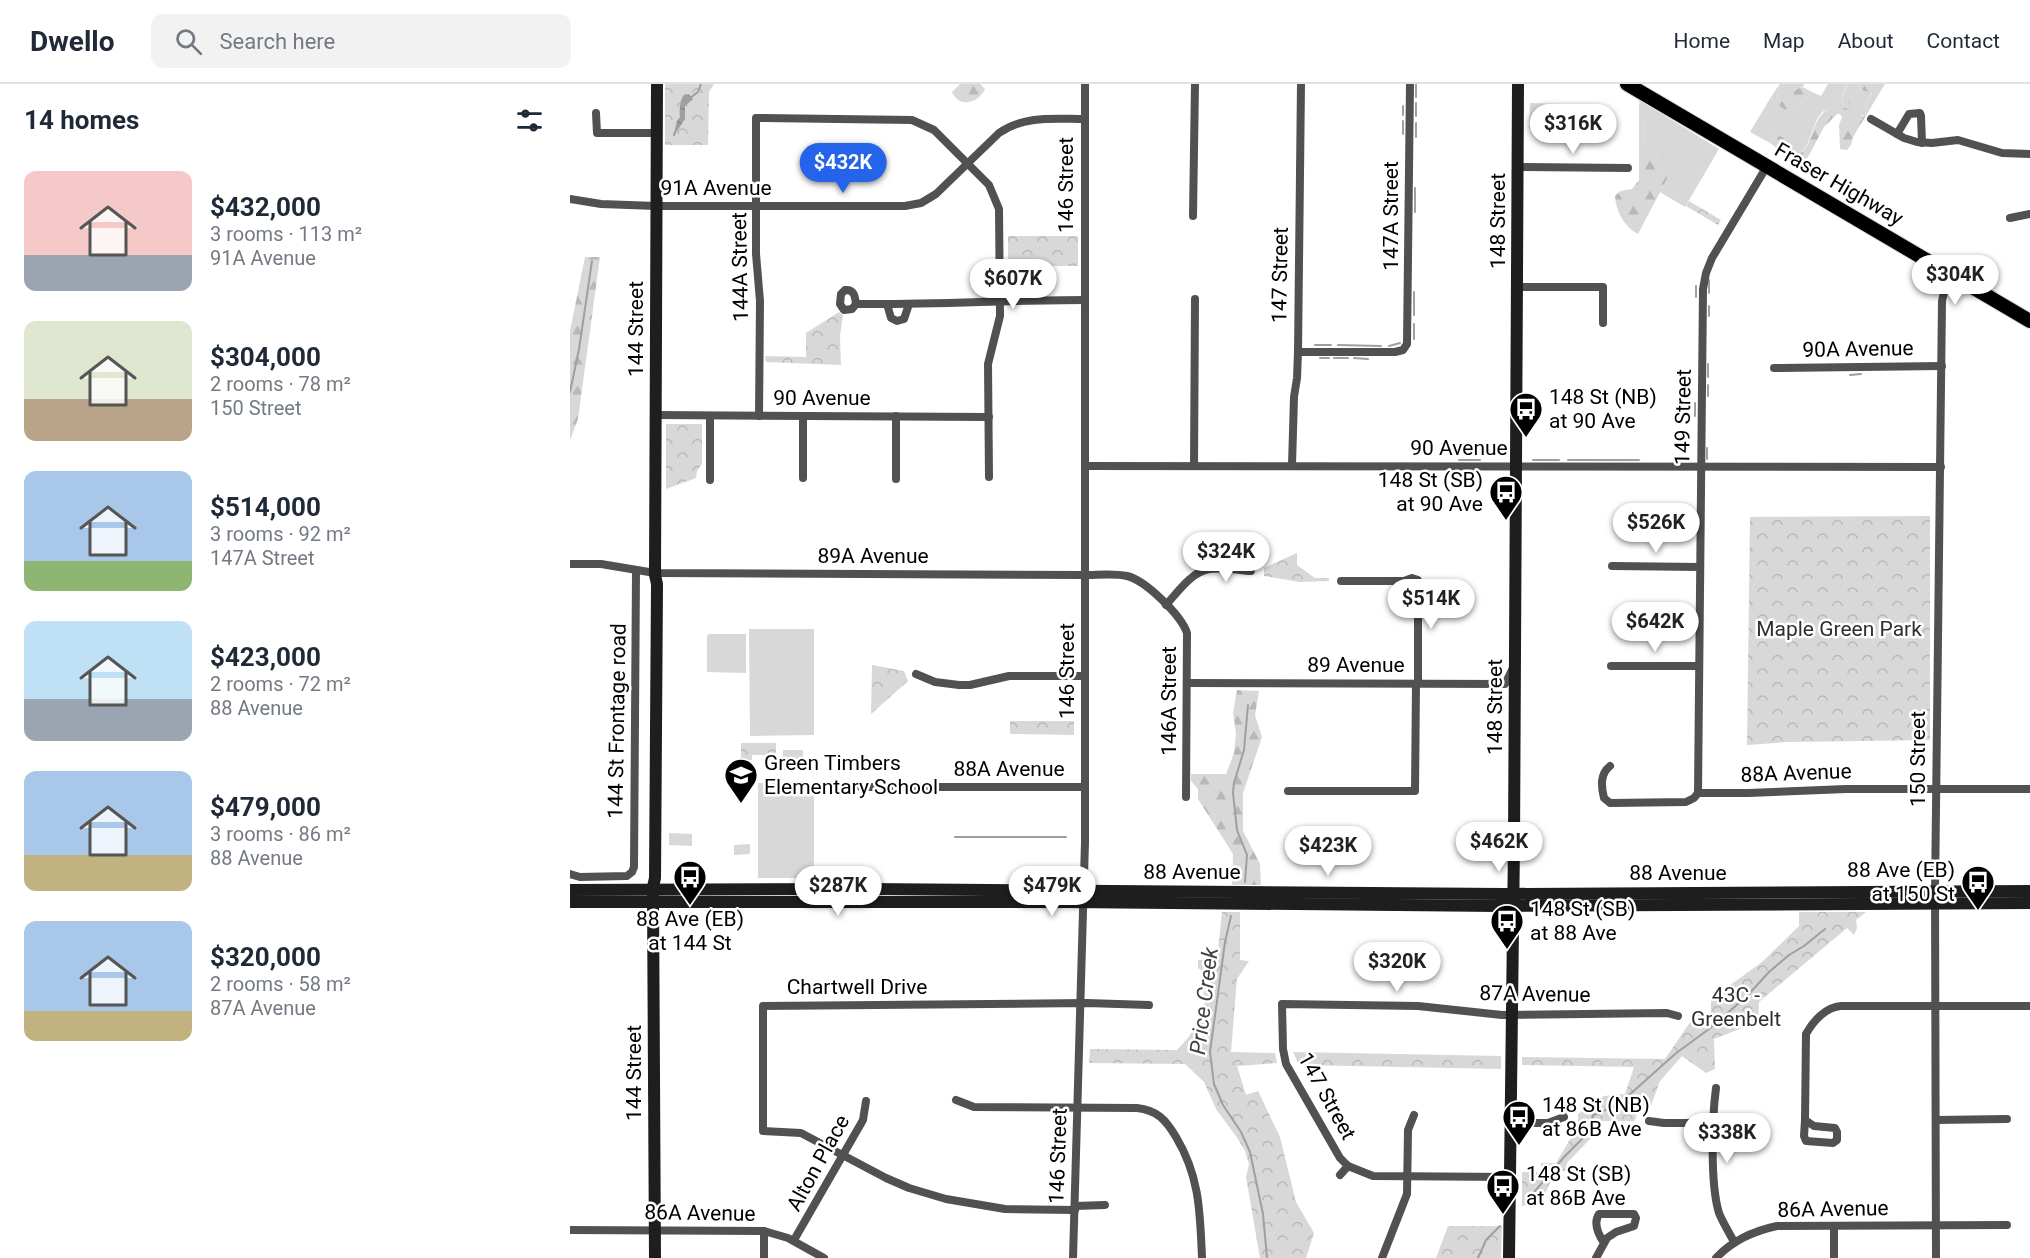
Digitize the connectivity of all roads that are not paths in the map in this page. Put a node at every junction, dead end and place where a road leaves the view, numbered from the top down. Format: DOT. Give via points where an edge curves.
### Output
graph roads {
  1 [pos="657,84"];
  2 [pos="1085,84"];
  3 [pos="1195,84"];
  4 [pos="1301,84"];
  5 [pos="1410,84"];
  6 [pos="1518,84"];
  7 [pos="1627,84"];
  8 [pos="596,113"];
  9 [pos="1084,119"];
  10 [pos="1870,119"];
  11 [pos="656,133"];
  12 [pos="1897,134"];
  13 [pos="1922,143"];
  14 [pos="2030,154"];
  15 [pos="967,164"];
  16 [pos="1767,166"];
  17 [pos="1518,167"];
  18 [pos="1628,168"];
  19 [pos="570,199"];
  20 [pos="656,206"];
  21 [pos="756,206"];
  22 [pos="2030,214"];
  23 [pos="1193,216"];
  24 [pos="2010,218"];
  25 [pos="1956,270"];
  26 [pos="1518,286"];
  27 [pos="1000,300"];
  28 [pos="1084,300"];
  29 [pos="1195,300"];
  30 [pos="856,304"];
  31 [pos="887,304"];
  32 [pos="909,304"];
  33 [pos="2030,321"];
  34 [pos="1603,323"];
  35 [pos="1298,352"];
  36 [pos="1942,366"];
  37 [pos="1774,368"];
  38 [pos="656,415"];
  39 [pos="710,416"];
  40 [pos="759,416"];
  41 [pos="803,416"];
  42 [pos="896,416"];
  43 [pos="988,417"];
  44 [pos="1194,465"];
  45 [pos="1292,465"];
  46 [pos="1084,466"];
  47 [pos="1516,467"];
  48 [pos="1701,467"];
  49 [pos="1941,467"];
  50 [pos="989,477"];
  51 [pos="802,478"];
  52 [pos="896,479"];
  53 [pos="710,480"];
  54 [pos="570,564"];
  55 [pos="1611,566"];
  56 [pos="1700,567"];
  57 [pos="636,571"];
  58 [pos="1251,571"];
  59 [pos="655,574"];
  60 [pos="1085,575"];
  61 [pos="1341,581"];
  62 [pos="1166,605"];
  63 [pos="1514,666"];
  64 [pos="1611,666"];
  65 [pos="1699,666"];
  66 [pos="916,674"];
  67 [pos="1085,676"];
  68 [pos="1187,683"];
  69 [pos="1417,684"];
  70 [pos="1610,766"];
  71 [pos="861,787"];
  72 [pos="1085,787"];
  73 [pos="1936,789"];
  74 [pos="2030,789"];
  75 [pos="1288,790"];
  76 [pos="1698,793"];
  77 [pos="1186,796"];
  78 [pos="570,874"];
  79 [pos="570,890"];
  80 [pos="2030,891"];
  81 [pos="653,893"];
  82 [pos="1083,896"];
  83 [pos="1935,897"];
  84 [pos="1513,900"];
  85 [pos="570,902"];
  86 [pos="2030,903"];
  87 [pos="1080,1004"];
  88 [pos="1282,1004"];
  89 [pos="1149,1005"];
  90 [pos="1935,1006"];
  91 [pos="2030,1006"];
  92 [pos="1511,1014"];
  93 [pos="1678,1016"];
  94 [pos="1716,1088"];
  95 [pos="956,1100"];
  96 [pos="866,1101"];
  97 [pos="1078,1108"];
  98 [pos="1414,1115"];
  99 [pos="1564,1117"];
  100 [pos="2007,1119"];
  101 [pos="1649,1120"];
  102 [pos="1805,1120"];
  103 [pos="1936,1120"];
  104 [pos="1510,1123"];
  105 [pos="1714,1123"];
  106 [pos="844,1155"];
  107 [pos="1348,1166"];
  108 [pos="1340,1175"];
  109 [pos="1408,1176"];
  110 [pos="1510,1177"];
  111 [pos="1105,1205"];
  112 [pos="1075,1208"];
  113 [pos="2007,1225"];
  114 [pos="1834,1226"];
  115 [pos="1936,1226"];
  116 [pos="570,1230"];
  117 [pos="655,1230"];
  118 [pos="764,1231"];
  119 [pos="794,1240"];
  120 [pos="1734,1242"];
  121 [pos="1604,1243"];
  122 [pos="655,1258"];
  123 [pos="764,1258"];
  124 [pos="824,1258"];
  125 [pos="1073,1258"];
  126 [pos="1202,1258"];
  127 [pos="1382,1258"];
  128 [pos="1509,1258"];
  129 [pos="1596,1258"];
  130 [pos="1716,1258"];
  131 [pos="1834,1258"];
  132 [pos="1936,1258"];
  1 -- 11 [label="main road, 144 Street"];
  2 -- 9 [label="street, 146 Street"];
  3 -- 23 [label="street"];
  4 -- 35 [label="street, 147 Street"];
  5 -- 35 [label="street, 147A Street" via="1405,348 1395,352"];
  6 -- 17 [label="main road, 148 Street"];
  7 -- 16 [label="main road, Fraser Highway"];
  8 -- 11 [label="street" via="597,133"];
  9 -- 15 [label="street, 91A Avenue" via="1016,123 999,133"];
  9 -- 28 [label="street, 146 Street"];
  10 -- 12 [label="street"];
  11 -- 20 [label="main road, 144 Street"];
  12 -- 13 [label="street"];
  12 -- 13 [label="street" via="1909,114 1920,113"];
  13 -- 14 [label="street" via="1958,140 2002,153"];
  15 -- 21 [label="street, 91A Avenue" via="932,197 910,206"];
  15 -- 21 [label="street, 144A Street" via="934,130 912,120 756,118"];
  15 -- 27 [label="street" via="989,184 999,209"];
  16 -- 25 [label="main road, Fraser Highway"];
  16 -- 48 [label="street, 149 Street" via="1704,277"];
  17 -- 18 [label="street"];
  17 -- 26 [label="main road, 148 Street"];
  19 -- 20 [label="street, 91A Avenue"];
  20 -- 21 [label="street, 91A Avenue"];
  20 -- 38 [label="main road, 144 Street"];
  21 -- 40 [label="street, 144A Street"];
  22 -- 24 [label="street"];
  25 -- 33 [label="main road, Fraser Highway"];
  25 -- 36 [label="street, 150 Street" via="1943,296"];
  26 -- 34 [label="street" via="1603,287"];
  26 -- 47 [label="main road, 148 Street"];
  27 -- 28 [label="street"];
  27 -- 32 [label="street"];
  27 -- 43 [label="street" via="999,322 989,352"];
  28 -- 46 [label="street, 146 Street"];
  29 -- 44 [label="street"];
  30 -- 31 [label="street"];
  31 -- 32 [label="street"];
  31 -- 32 [label="street" via="891,318 897,321 904,319"];
  35 -- 45 [label="street, 147 Street"];
  36 -- 37 [label="street, 90A Avenue"];
  36 -- 49 [label="street, 150 Street"];
  38 -- 39 [label="street, 90 Avenue"];
  38 -- 59 [label="main road, 144 Street"];
  39 -- 40 [label="street, 90 Avenue"];
  39 -- 53 [label="street"];
  40 -- 41 [label="street, 90 Avenue"];
  41 -- 42 [label="street, 90 Avenue"];
  41 -- 51 [label="street"];
  42 -- 43 [label="street, 90 Avenue"];
  42 -- 52 [label="street"];
  43 -- 50 [label="street"];
  44 -- 45 [label="street, 90 Avenue"];
  44 -- 46 [label="street, 90 Avenue"];
  45 -- 47 [label="street, 90 Avenue"];
  46 -- 60 [label="street, 146 Street"];
  47 -- 48 [label="street, 90 Avenue"];
  47 -- 63 [label="main road, 148 Street"];
  48 -- 49 [label="street, 90 Avenue"];
  48 -- 56 [label="street, 149 Street"];
  49 -- 73 [label="street, 150 Street"];
  54 -- 57 [label="street, 89A Avenue" via="601,564"];
  55 -- 56 [label="street"];
  56 -- 65 [label="street, 149 Street"];
  57 -- 59 [label="street, 89A Avenue"];
  57 -- 78 [label="street, 144 St Frontage road" via="632,872 627,876"];
  58 -- 62 [label="street" via="1209,569 1187,582"];
  59 -- 60 [label="street, 89A Avenue"];
  59 -- 81 [label="main road, 144 Street"];
  60 -- 62 [label="street, 89A Avenue" via="1134,579"];
  60 -- 67 [label="street, 146 Street"];
  61 -- 69 [label="street" via="1418,580"];
  62 -- 68 [label="street, 146A Street" via="1182,621 1187,633"];
  63 -- 69 [label="street, 89 Avenue" via="1505,684"];
  63 -- 84 [label="main road, 148 Street"];
  64 -- 65 [label="street"];
  65 -- 76 [label="street, 149 Street"];
  66 -- 67 [label="street" via="935,682 959,685 1008,676"];
  67 -- 72 [label="street, 146 Street"];
  68 -- 69 [label="street, 89 Avenue"];
  68 -- 77 [label="street, 146A Street"];
  69 -- 75 [label="street" via="1415,791"];
  70 -- 76 [label="street, 88A Avenue" via="1604,772 1602,784 1604,798 1610,803 1684,802 1693,800"];
  71 -- 72 [label="street, 88A Avenue"];
  72 -- 82 [label="street, 146 Street"];
  73 -- 74 [label="street, 88A Avenue"];
  73 -- 76 [label="street, 88A Avenue"];
  73 -- 83 [label="street, 150 Street"];
  79 -- 81 [label="main road, 88 Avenue"];
  80 -- 83 [label="main road, 88 Avenue"];
  81 -- 82 [label="main road, 88 Avenue"];
  81 -- 85 [label="main road, 88 Avenue"];
  81 -- 117 [label="main road, 144 Street"];
  82 -- 84 [label="main road, 88 Avenue"];
  82 -- 87 [label="street, 146 Street"];
  83 -- 84 [label="main road, 88 Avenue"];
  83 -- 86 [label="main road, 88 Avenue"];
  83 -- 90 [label="street, 150 Street"];
  84 -- 92 [label="main road, 148 Street"];
  87 -- 89 [label="street"];
  87 -- 97 [label="street, 146 Street"];
  87 -- 106 [label="street, Chartwell Drive" via="763,1006 762,1131 801,1132"];
  88 -- 92 [label="street, 87A Avenue" via="1418,1006"];
  88 -- 107 [label="street, 147 Street" via="1286,1064"];
  90 -- 91 [label="street"];
  90 -- 102 [label="street" via="1838,1006 1824,1012 1805,1037"];
  90 -- 103 [label="street, 150 Street"];
  92 -- 93 [label="street, 87A Avenue"];
  92 -- 104 [label="main road, 148 Street"];
  94 -- 105 [label="street"];
  95 -- 97 [label="street" via="974,1107"];
  96 -- 106 [label="street, Alton Place" via="863,1120"];
  97 -- 112 [label="street, 146 Street"];
  97 -- 126 [label="street" via="1137,1108 1153,1111 1169,1125 1194,1173"];
  98 -- 109 [label="street" via="1408,1130"];
  99 -- 104 [label="street" via="1548,1123"];
  100 -- 103 [label="street"];
  101 -- 105 [label="street"];
  103 -- 115 [label="street, 150 Street"];
  104 -- 110 [label="main road, 148 Street"];
  105 -- 120 [label="street" via="1715,1194"];
  106 -- 112 [label="street, Chartwell Drive" via="909,1188 953,1200 1005,1209"];
  106 -- 119 [label="street, Alton Place"];
  107 -- 108 [label="street"];
  107 -- 109 [label="street" via="1370,1175"];
  109 -- 110 [label="street"];
  109 -- 127 [label="street" via="1407,1194"];
  110 -- 128 [label="main road, 148 Street"];
  111 -- 112 [label="street, Chartwell Drive"];
  112 -- 125 [label="street, 146 Street"];
  113 -- 115 [label="street, 86A Avenue"];
  114 -- 115 [label="street, 86A Avenue"];
  114 -- 120 [label="street, 86A Avenue" via="1777,1226"];
  114 -- 131 [label="street"];
  115 -- 132 [label="street, 150 Street"];
  116 -- 117 [label="street, 86A Avenue"];
  117 -- 118 [label="street, 86A Avenue"];
  117 -- 122 [label="main road, 144 Street"];
  118 -- 119 [label="street, 86A Avenue"];
  118 -- 123 [label="street"];
  119 -- 124 [label="street, 86A Avenue"];
  120 -- 130 [label="street, 86A Avenue"];
  121 -- 121 [label="street" via="1617,1232 1634,1226 1634,1214 1599,1214 1597,1229"];
  121 -- 129 [label="street"];
}
